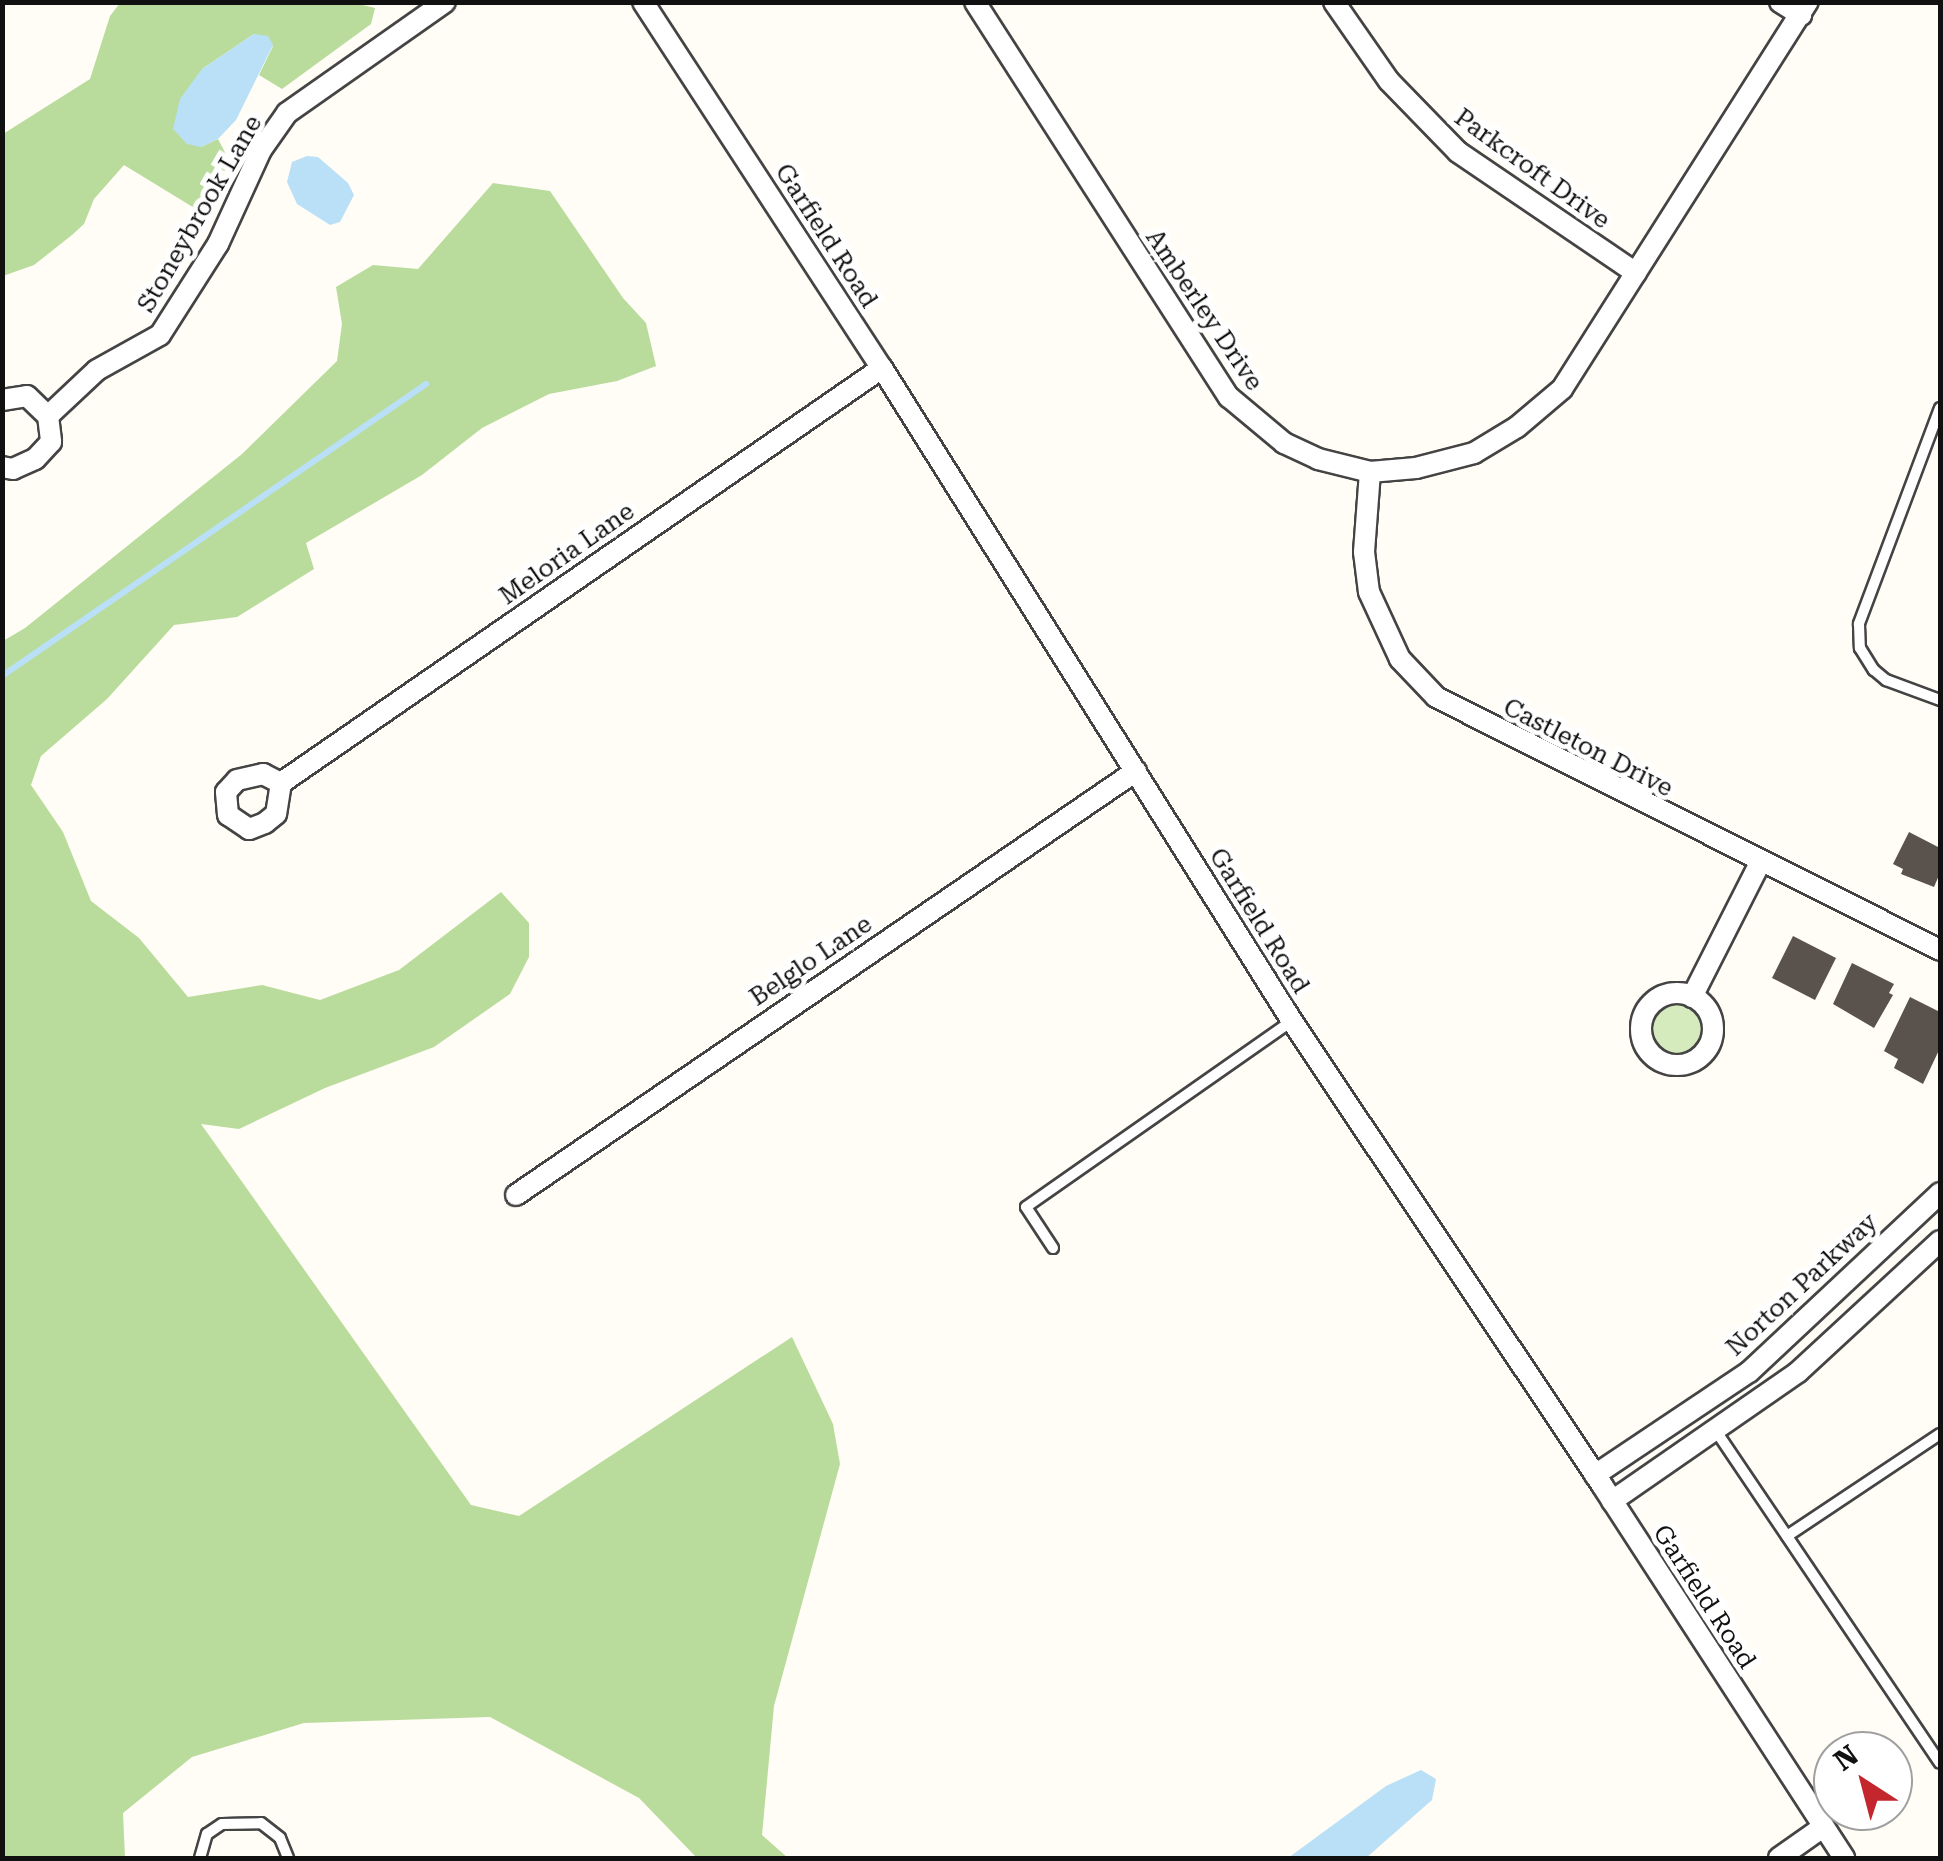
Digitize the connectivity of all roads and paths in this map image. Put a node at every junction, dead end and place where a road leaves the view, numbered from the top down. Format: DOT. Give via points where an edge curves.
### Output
graph roads {
  1 [pos="445,2"];
  2 [pos="644,2"];
  3 [pos="975,2"];
  4 [pos="1334,2"];
  5 [pos="1780,2"];
  6 [pos="1805,9"];
  7 [pos="1636,273"];
  8 [pos="882,368"];
  9 [pos="2,400"];
  10 [pos="1940,408"];
  11 [pos="48,416"];
  12 [pos="2,467"];
  13 [pos="1370,472"];
  14 [pos="1940,700"];
  15 [pos="1136,771"];
  16 [pos="281,783"];
  17 [pos="1761,861"];
  18 [pos="1940,950"];
  19 [pos="1692,997"];
  20 [pos="1292,1022"];
  21 [pos="1940,1194"];
  22 [pos="516,1195"];
  23 [pos="1940,1241"];
  24 [pos="1053,1248"];
  25 [pos="1716,1431"];
  26 [pos="1940,1434"];
  27 [pos="1595,1475"];
  28 [pos="1612,1501"];
  29 [pos="1786,1536"];
  30 [pos="1940,1763"];
  31 [pos="1813,1812"];
  32 [pos="1817,1831"];
  33 [pos="1826,1831"];
  34 [pos="200,1858"];
  35 [pos="288,1858"];
  36 [pos="1779,1858"];
  37 [pos="1844,1858"];
  1 -- 11 [label="street, Stoneybrook Lane" via="287,113 261,150 218,244 160,335 96,370"];
  2 -- 8 [label="street, Garfield Road"];
  3 -- 13 [label="street, Amberley Drive" via="1228,397 1284,444"];
  4 -- 7 [label="street, Parkcroft Drive" via="1389,81 1458,152"];
  5 -- 6 [label="street"];
  6 -- 7 [label="street, Amberley Drive"];
  7 -- 13 [label="street, Amberley Drive" via="1562,388 1517,427 1474,454"];
  8 -- 15 [label="street, Garfield Road"];
  8 -- 16 [label="street, Meloria Lane"];
  9 -- 11 [label="street" via="27,396"];
  10 -- 14 [label="lane" via="1858,624 1860,648 1874,670"];
  11 -- 12 [label="street, Stoneybrook Lane" via="51,442 35,459"];
  13 -- 17 [label="street, Castleton Drive" via="1364,552 1369,592 1384,631 1417,679 1448,705"];
  15 -- 20 [label="street, Garfield Road"];
  15 -- 22 [label="street, Belglo Lane"];
  17 -- 18 [label="street, Castleton Drive"];
  17 -- 19 [label="street"];
  20 -- 24 [label="lane" via="1026,1207"];
  20 -- 27 [label="street, Garfield Road"];
  21 -- 27 [label="street, Norton Parkway" via="1749,1372"];
  23 -- 25 [label="street" via="1798,1372"];
  25 -- 28 [label="street"];
  25 -- 29 [label="lane"];
  26 -- 29 [label="lane"];
  27 -- 28 [label="street, Garfield Road"];
  28 -- 31 [label="street, Garfield Road"];
  29 -- 30 [label="lane"];
  32 -- 36 [label="street"];
  33 -- 37 [label="street, Garfield Road"];
  34 -- 35 [label="lane" via="207,1834 222,1824 260,1823 280,1838"];
}
